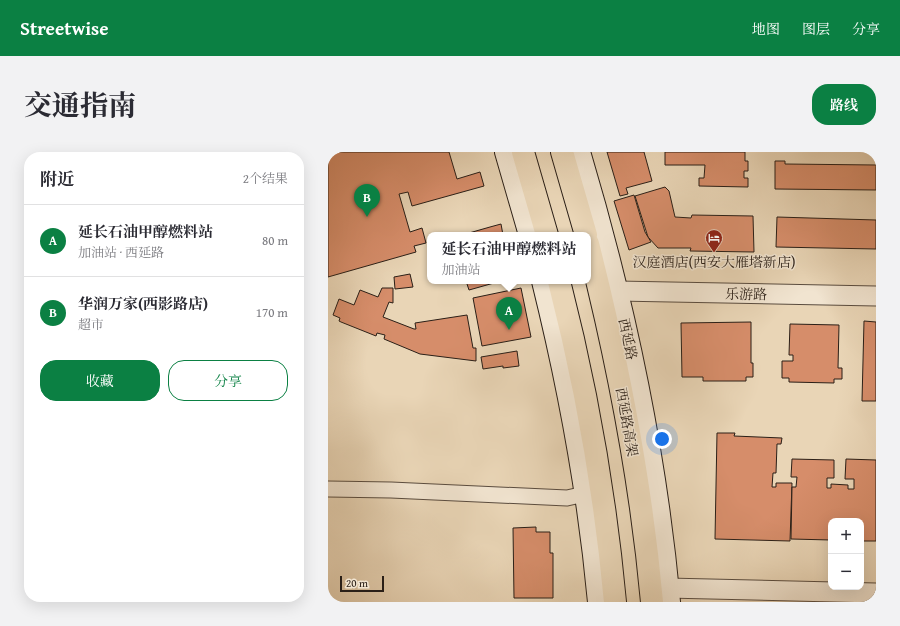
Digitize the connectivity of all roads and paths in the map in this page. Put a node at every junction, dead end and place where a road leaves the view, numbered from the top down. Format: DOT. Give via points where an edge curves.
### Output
graph roads {
  1 [pos="506,152"];
  2 [pos="523,152"];
  3 [pos="562,152"];
  4 [pos="579,152"];
  5 [pos="529,232"];
  6 [pos="547,232"];
  7 [pos="585,232"];
  8 [pos="591,256"];
  9 [pos="544,284"];
  10 [pos="561,284"];
  11 [pos="617,291"];
  12 [pos="876,296"];
  13 [pos="328,489"];
  14 [pos="585,494"];
  15 [pos="876,593"];
  16 [pos="663,597"];
  17 [pos="599,602"];
  18 [pos="615,602"];
  1 -- 5 [label="main road"];
  2 -- 6 [label="highway"];
  3 -- 7 [label="highway"];
  4 -- 11 [label="main road, 西延路"];
  8 -- 16 [label="highway, 西延路高架" via="612,344 639,493"];
  9 -- 14 [label="main road" via="568,396"];
  10 -- 18 [label="highway" via="592,433"];
  11 -- 12 [label="street, 乐游路"];
  11 -- 16 [label="main road, 西延路" via="648,444 661,528"];
  13 -- 14 [label="street" via="567,498"];
  14 -- 17 [label="main road"];
  15 -- 16 [label="street"];
}
